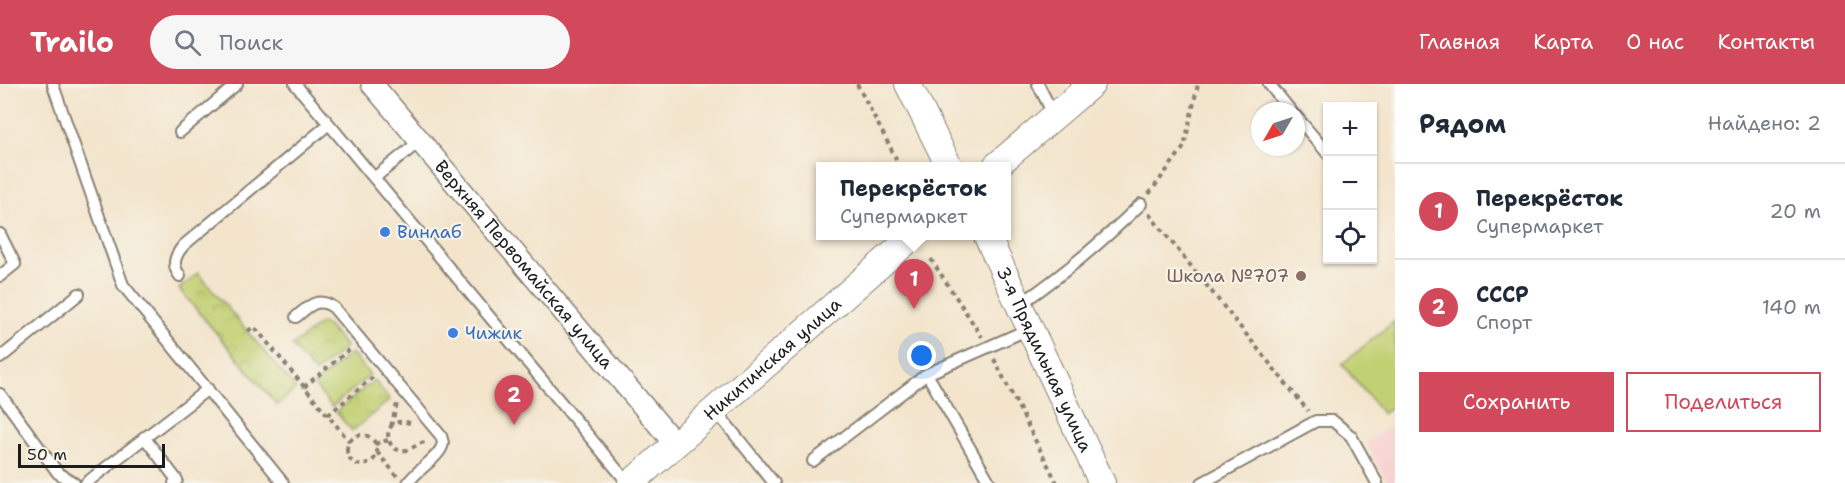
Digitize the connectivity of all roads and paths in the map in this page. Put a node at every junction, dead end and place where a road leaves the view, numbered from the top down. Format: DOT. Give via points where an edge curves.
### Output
graph roads {
  1 [pos="237,84"];
  2 [pos="295,84"];
  3 [pos="372,84"];
  4 [pos="857,84"];
  5 [pos="908,84"];
  6 [pos="1038,84"];
  7 [pos="1092,84"];
  8 [pos="1198,84"];
  9 [pos="1269,84"];
  10 [pos="54,85"];
  11 [pos="1284,102"];
  12 [pos="1054,117"];
  13 [pos="329,124"];
  14 [pos="1305,127"];
  15 [pos="180,132"];
  16 [pos="420,141"];
  17 [pos="1323,148"];
  18 [pos="898,162"];
  19 [pos="947,162"];
  20 [pos="1001,162"];
  21 [pos="374,178"];
  22 [pos="1141,204"];
  23 [pos="0,234"];
  24 [pos="908,240"];
  25 [pos="989,240"];
  26 [pos="932,259"];
  27 [pos="0,276"];
  28 [pos="180,276"];
  29 [pos="79,294"];
  30 [pos="1018,305"];
  31 [pos="296,317"];
  32 [pos="1029,328"];
  33 [pos="248,331"];
  34 [pos="360,340"];
  35 [pos="989,348"];
  36 [pos="0,358"];
  37 [pos="384,368"];
  38 [pos="927,374"];
  39 [pos="304,387"];
  40 [pos="208,389"];
  41 [pos="0,394"];
  42 [pos="716,410"];
  43 [pos="328,415"];
  44 [pos="1316,421"];
  45 [pos="438,433"];
  46 [pos="144,437"];
  47 [pos="388,440"];
  48 [pos="350,442"];
  49 [pos="375,444"];
  50 [pos="675,444"];
  51 [pos="377,451"];
  52 [pos="813,461"];
  53 [pos="1376,480"];
  54 [pos="74,483"];
  55 [pos="86,483"];
  56 [pos="174,483"];
  57 [pos="283,483"];
  58 [pos="402,483"];
  59 [pos="408,483"];
  60 [pos="629,483"];
  61 [pos="774,483"];
  62 [pos="990,483"];
  63 [pos="1057,483"];
  64 [pos="1102,483"];
  65 [pos="1202,483"];
  66 [pos="1363,483"];
  1 -- 15 [label="lane"];
  2 -- 13 [label="lane"];
  3 -- 16 [label="street, Верхняя Первомайская улица"];
  4 -- 18 [label="path"];
  5 -- 19 [label="street"];
  6 -- 12 [label="lane"];
  7 -- 12 [label="street"];
  8 -- 22 [label="path" via="1184,147"];
  9 -- 11 [label="lane"];
  10 -- 40 [label="lane" via="123,285"];
  12 -- 20 [label="street"];
  13 -- 21 [label="lane"];
  13 -- 28 [label="lane" via="184,245 175,265"];
  14 -- 17 [label="lane"];
  16 -- 21 [label="lane"];
  16 -- 50 [label="street, Верхняя Первомайская улица"];
  21 -- 60 [label="lane"];
  22 -- 30 [label="lane" via="1108,236"];
  22 -- 44 [label="path"];
  23 -- 27 [label="lane" via="15,264"];
  24 -- 42 [label="street, Никитинская улица"];
  25 -- 30 [label="street, 3-я Прядильная улица"];
  26 -- 35 [label="path"];
  29 -- 36 [label="lane"];
  30 -- 32 [label="street, 3-я Прядильная улица"];
  31 -- 34 [label="lane" via="314,302 328,304"];
  32 -- 35 [label="lane"];
  32 -- 64 [label="street, 3-я Прядильная улица"];
  33 -- 39 [label="path" via="253,327 257,330"];
  34 -- 37 [label="lane"];
  34 -- 39 [label="path"];
  35 -- 38 [label="lane"];
  35 -- 63 [label="path"];
  37 -- 43 [label="path"];
  37 -- 45 [label="lane"];
  38 -- 52 [label="lane"];
  38 -- 62 [label="lane"];
  39 -- 43 [label="path"];
  40 -- 46 [label="lane"];
  40 -- 57 [label="lane"];
  41 -- 54 [label="lane" via="58,473"];
  42 -- 50 [label="street, Никитинская улица"];
  42 -- 61 [label="lane"];
  43 -- 48 [label="path"];
  44 -- 53 [label="lane" via="1333,421 1351,436"];
  44 -- 65 [label="lane"];
  45 -- 47 [label="path" via="405,450 398,450"];
  45 -- 47 [label="path" via="403,421 391,426"];
  45 -- 59 [label="lane" via="443,448"];
  46 -- 55 [label="lane"];
  46 -- 56 [label="lane" via="177,480"];
  47 -- 49 [label="path"];
  48 -- 49 [label="path" via="366,436"];
  48 -- 51 [label="path" via="348,455 357,464 370,463"];
  49 -- 51 [label="path"];
  50 -- 60 [label="street, Никитинская улица"];
  51 -- 58 [label="path"];
  53 -- 66 [label="lane"];
}
